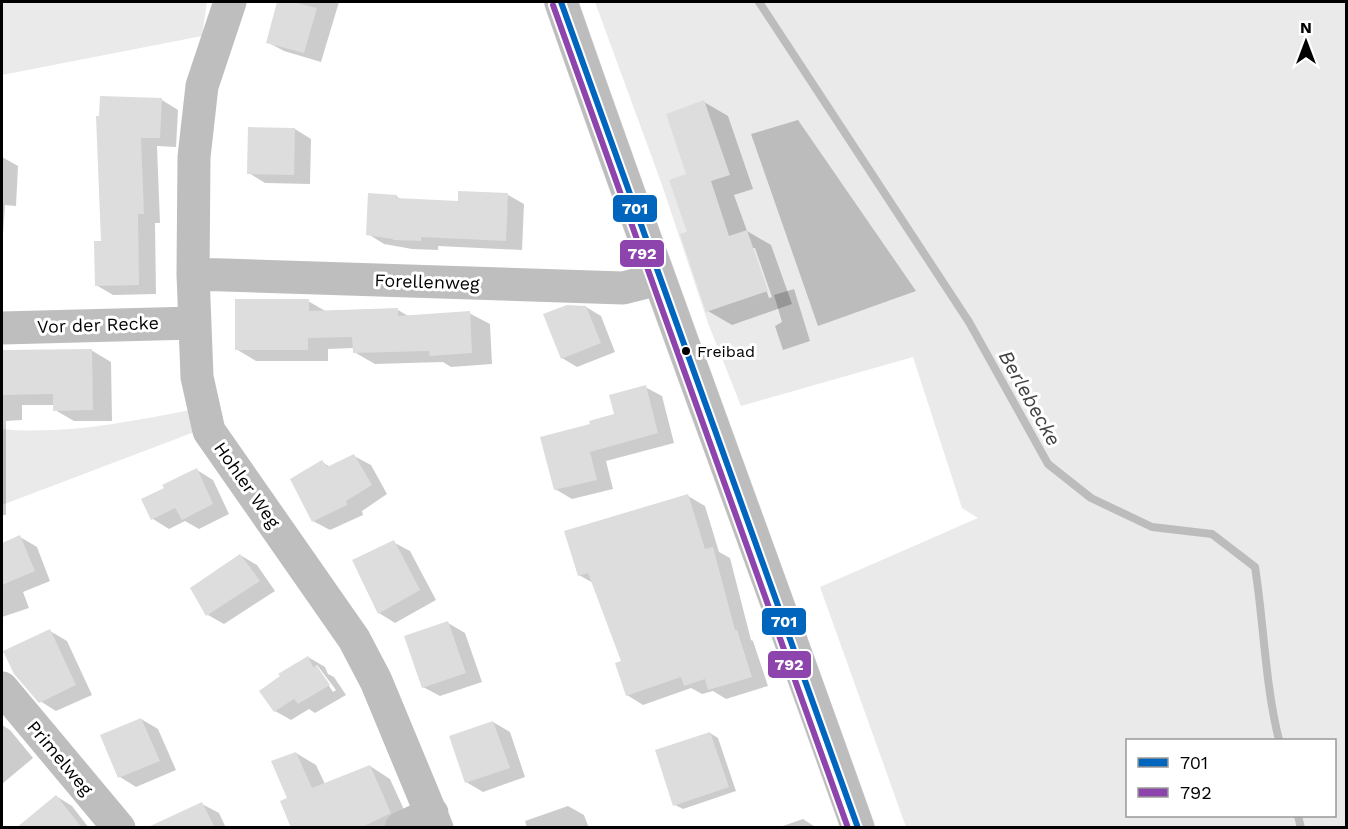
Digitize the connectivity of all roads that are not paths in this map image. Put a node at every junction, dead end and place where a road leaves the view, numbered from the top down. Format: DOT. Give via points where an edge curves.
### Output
graph roads {
  1 [pos="230,2"];
  2 [pos="561,2"];
  3 [pos="194,274"];
  4 [pos="659,279"];
  5 [pos="194,323"];
  6 [pos="2,328"];
  7 [pos="2,688"];
  8 [pos="435,820"];
  9 [pos="119,828"];
  10 [pos="401,828"];
  11 [pos="858,828"];
  1 -- 3 [label="street, Hohler Weg" via="202,86 194,157"];
  2 -- 4 [label="main road"];
  3 -- 4 [label="street, Forellenweg" via="623,288"];
  3 -- 5 [label="street, Hohler Weg"];
  4 -- 11 [label="main road"];
  5 -- 6 [label="street, Vor der Recke"];
  5 -- 8 [label="street, Hohler Weg" via="197,377 209,431 354,639"];
  7 -- 9 [label="street, Primelweg"];
  8 -- 10 [label="street"];
}
